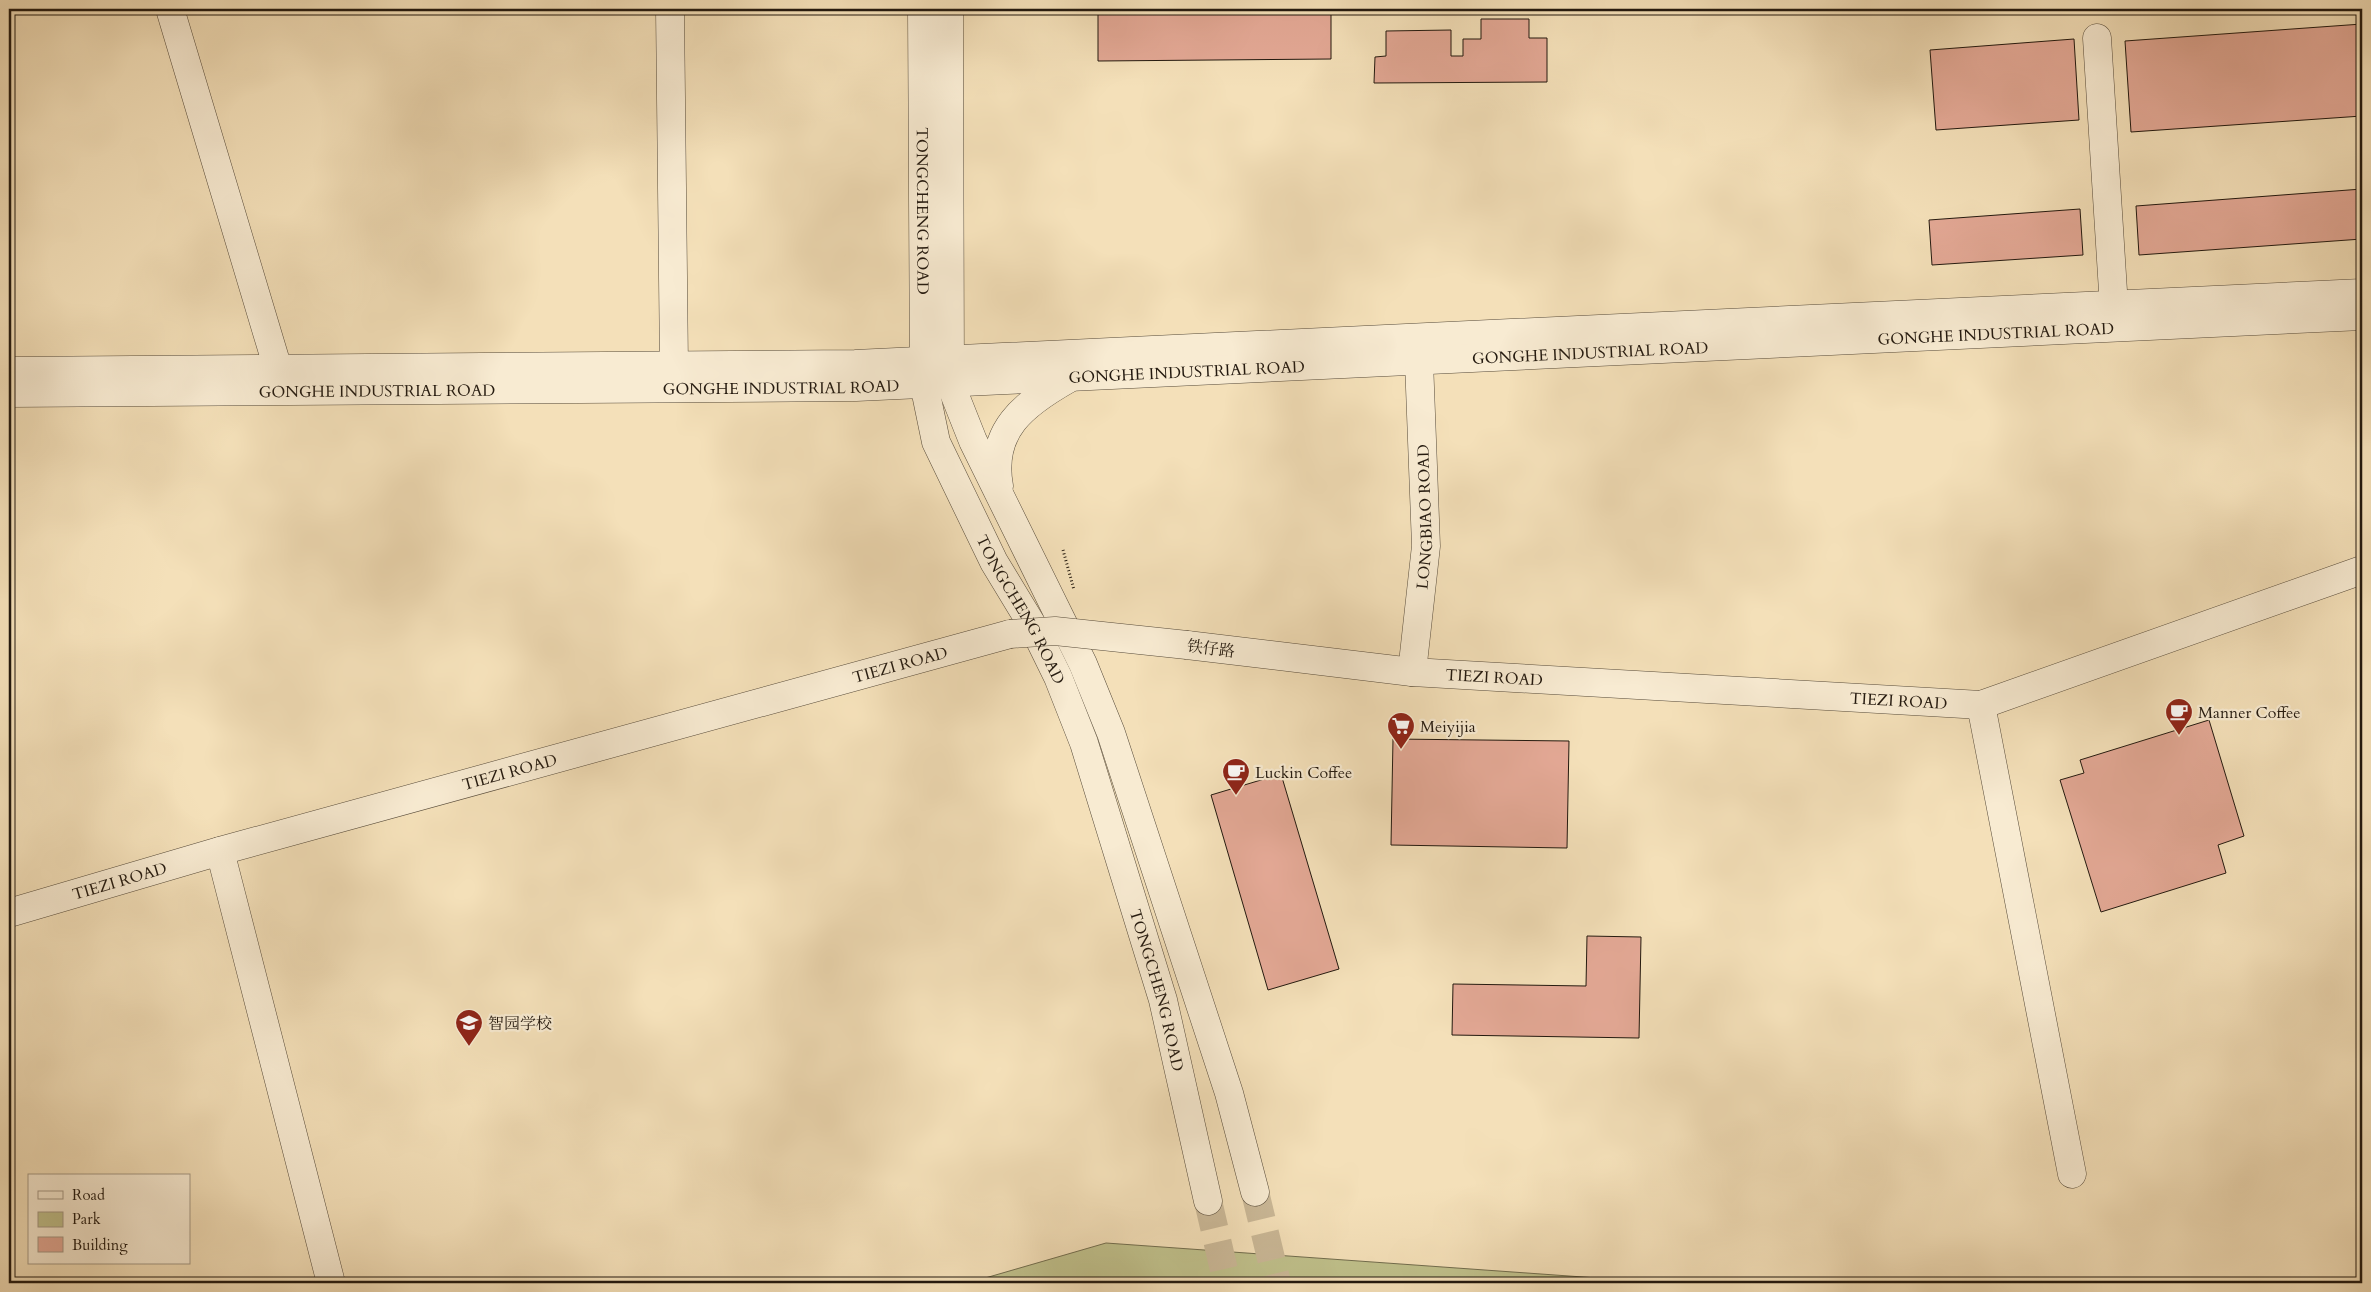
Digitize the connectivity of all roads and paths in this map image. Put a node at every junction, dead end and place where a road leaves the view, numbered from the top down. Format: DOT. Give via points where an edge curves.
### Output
graph roads {
  1 [pos="170,9"];
  2 [pos="670,9"];
  3 [pos="922,9"];
  4 [pos="949,9"];
  5 [pos="2097,38"];
  6 [pos="2362,294"];
  7 [pos="2362,316"];
  8 [pos="2115,317"];
  9 [pos="1419,361"];
  10 [pos="674,366"];
  11 [pos="278,368"];
  12 [pos="9,370"];
  13 [pos="937,372"];
  14 [pos="1071,377"];
  15 [pos="9,393"];
  16 [pos="1001,498"];
  17 [pos="2362,570"];
  18 [pos="1010,634"];
  19 [pos="1412,672"];
  20 [pos="1981,705"];
  21 [pos="220,851"];
  22 [pos="9,913"];
  23 [pos="2072,1174"];
  24 [pos="1255,1192"];
  25 [pos="1208,1201"];
  26 [pos="331,1283"];
  1 -- 11 [label="street"];
  2 -- 10 [label="street"];
  3 -- 13 [label="street, TONGCHENG ROAD"];
  4 -- 13 [label="street, TONGCHENG ROAD"];
  5 -- 8 [label="street"];
  6 -- 8 [label="street, GONGHE INDUSTRIAL ROAD"];
  7 -- 8 [label="street, GONGHE INDUSTRIAL ROAD"];
  8 -- 9 [label="street, GONGHE INDUSTRIAL ROAD"];
  8 -- 13 [label="street, GONGHE INDUSTRIAL ROAD"];
  9 -- 14 [label="street, GONGHE INDUSTRIAL ROAD"];
  9 -- 19 [label="street, LONGBIAO ROAD" via="1426,546"];
  10 -- 11 [label="street, GONGHE INDUSTRIAL ROAD"];
  10 -- 13 [label="street, GONGHE INDUSTRIAL ROAD" via="854,364"];
  11 -- 12 [label="street, GONGHE INDUSTRIAL ROAD"];
  13 -- 14 [label="street, GONGHE INDUSTRIAL ROAD"];
  13 -- 15 [label="street, GONGHE INDUSTRIAL ROAD" via="856,387"];
  13 -- 16 [label="street, TONGCHENG ROAD"];
  13 -- 25 [label="street, TONGCHENG ROAD" via="936,442 994,562 1034,628 1084,743 1163,1000"];
  14 -- 16 [label="street" via="1024,407 1009,425 1000,445 996,471"];
  16 -- 24 [label="street, TONGCHENG ROAD" via="1083,664 1111,733 1229,1094"];
  17 -- 20 [label="street, TIEZI ROAD"];
  18 -- 19 [label="street, 铁仔路, bridge" via="1055,631"];
  18 -- 21 [label="street, TIEZI ROAD"];
  19 -- 20 [label="street, TIEZI ROAD"];
  20 -- 23 [label="street"];
  21 -- 22 [label="street, TIEZI ROAD"];
  21 -- 26 [label="street"];
}
